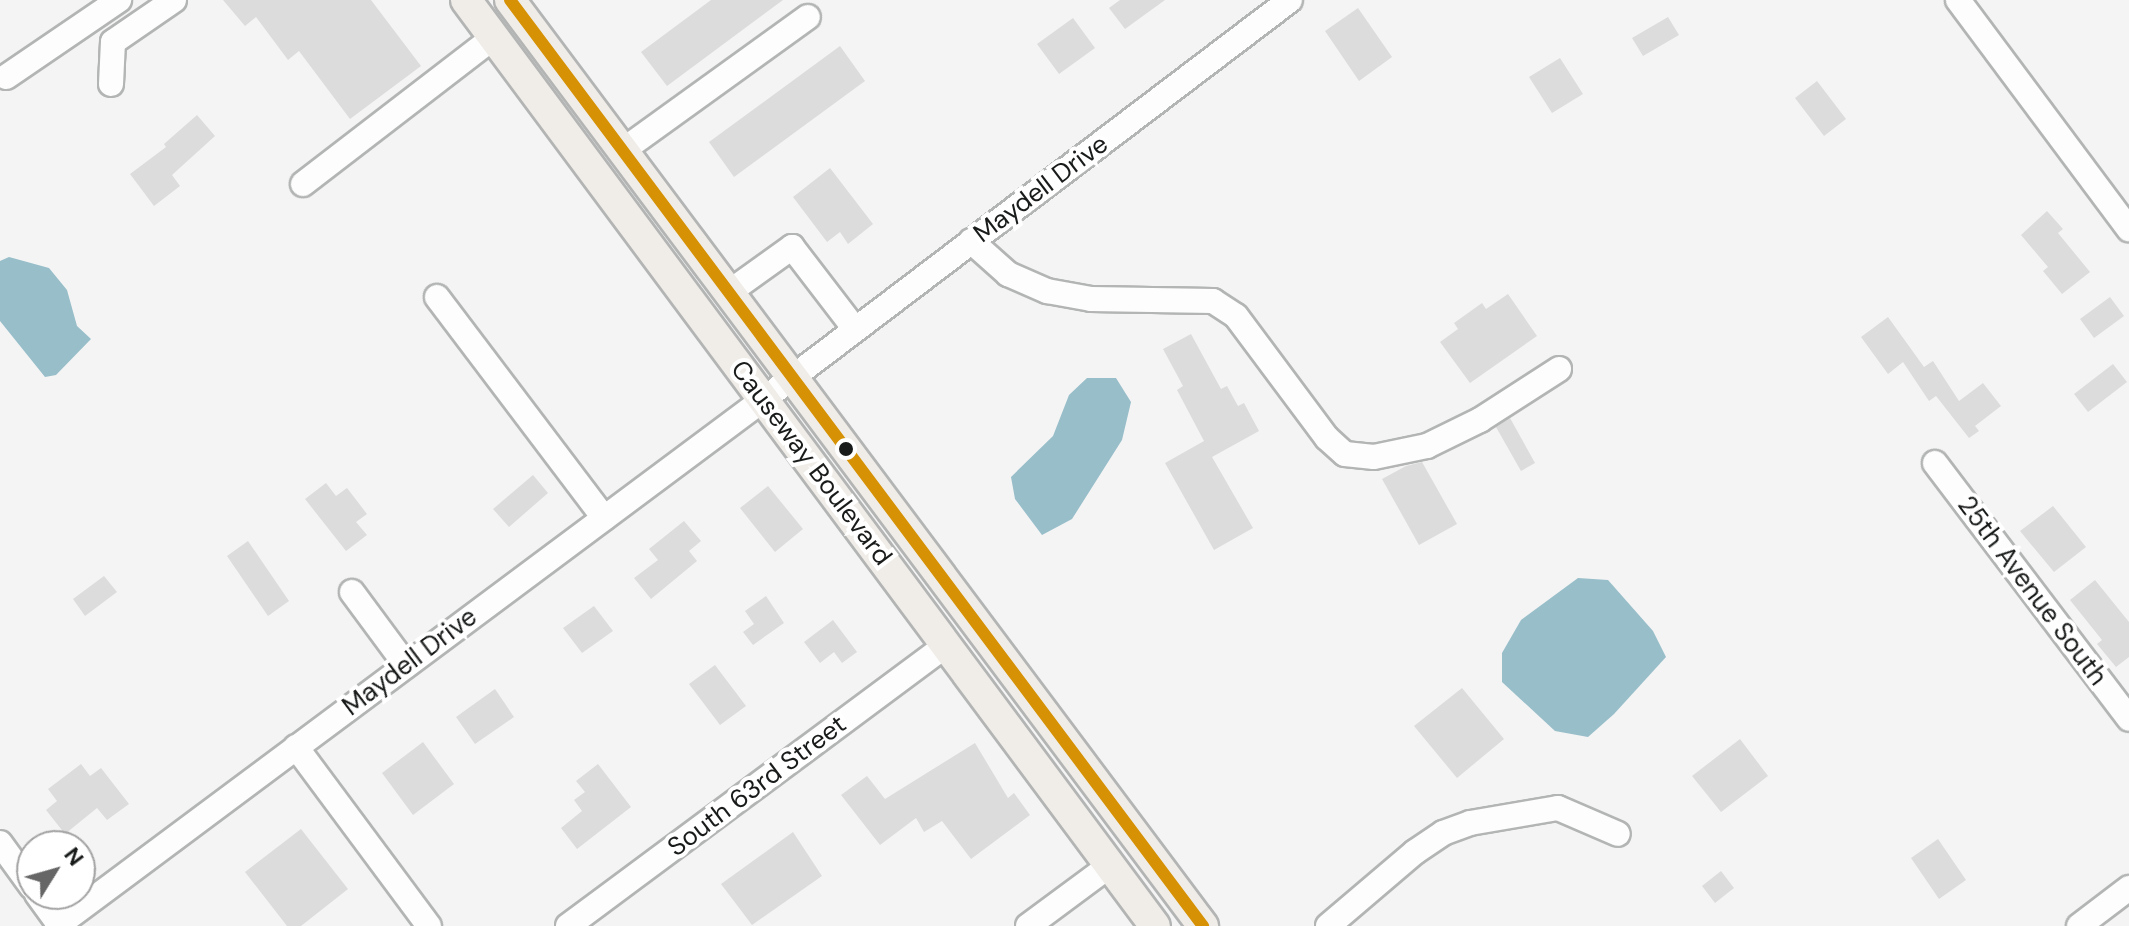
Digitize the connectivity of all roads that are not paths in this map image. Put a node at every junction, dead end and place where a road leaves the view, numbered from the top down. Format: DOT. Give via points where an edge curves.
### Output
graph roads {
  1 [pos="119,0"];
  2 [pos="174,0"];
  3 [pos="466,0"];
  4 [pos="510,0"];
  5 [pos="1290,0"];
  6 [pos="1958,0"];
  7 [pos="808,17"];
  8 [pos="494,37"];
  9 [pos="6,77"];
  10 [pos="111,84"];
  11 [pos="622,151"];
  12 [pos="303,184"];
  13 [pos="2129,229"];
  14 [pos="971,241"];
  15 [pos="728,293"];
  16 [pos="437,297"];
  17 [pos="855,329"];
  18 [pos="1559,369"];
  19 [pos="791,377"];
  20 [pos="764,399"];
  21 [pos="1935,463"];
  22 [pos="604,518"];
  23 [pos="352,592"];
  24 [pos="946,645"];
  25 [pos="406,665"];
  26 [pos="2129,719"];
  27 [pos="296,747"];
  28 [pos="1618,834"];
  29 [pos="0,843"];
  30 [pos="16,865"];
  31 [pos="1109,866"];
  32 [pos="2129,888"];
  33 [pos="58,925"];
  34 [pos="429,926"];
  35 [pos="568,926"];
  36 [pos="1028,926"];
  37 [pos="1155,926"];
  38 [pos="1203,926"];
  39 [pos="1328,926"];
  40 [pos="2079,926"];
  1 -- 9 [label="street"];
  2 -- 10 [label="street" via="113,42"];
  3 -- 8 [label="main road, Causeway Boulevard"];
  4 -- 11 [label="main road, Causeway Boulevard"];
  5 -- 14 [label="street, Maydell Drive"];
  6 -- 13 [label="street"];
  7 -- 11 [label="street"];
  8 -- 12 [label="street"];
  8 -- 20 [label="main road, Causeway Boulevard"];
  11 -- 15 [label="main road, Causeway Boulevard"];
  14 -- 17 [label="street, Maydell Drive"];
  14 -- 18 [label="street" via="1008,274 1047,291 1104,299 1213,301 1236,316 1327,438 1345,454 1374,457 1427,446 1480,420"];
  15 -- 17 [label="street" via="792,247"];
  15 -- 19 [label="main road, Causeway Boulevard"];
  16 -- 22 [label="street"];
  17 -- 19 [label="street, Maydell Drive"];
  19 -- 20 [label="street, Maydell Drive"];
  19 -- 38 [label="main road, Causeway Boulevard"];
  20 -- 22 [label="street, Maydell Drive"];
  20 -- 24 [label="main road, Causeway Boulevard"];
  21 -- 26 [label="street, 25th Avenue South"];
  22 -- 25 [label="street, Maydell Drive"];
  23 -- 25 [label="street"];
  24 -- 31 [label="main road, Causeway Boulevard"];
  24 -- 35 [label="street, South 63rd Street"];
  25 -- 27 [label="street, Maydell Drive"];
  27 -- 33 [label="street, Maydell Drive"];
  27 -- 34 [label="street"];
  28 -- 39 [label="street" via="1558,808 1470,823 1415,852"];
  29 -- 30 [label="street"];
  31 -- 36 [label="street"];
  31 -- 37 [label="main road, Causeway Boulevard"];
  32 -- 40 [label="street"];
}
